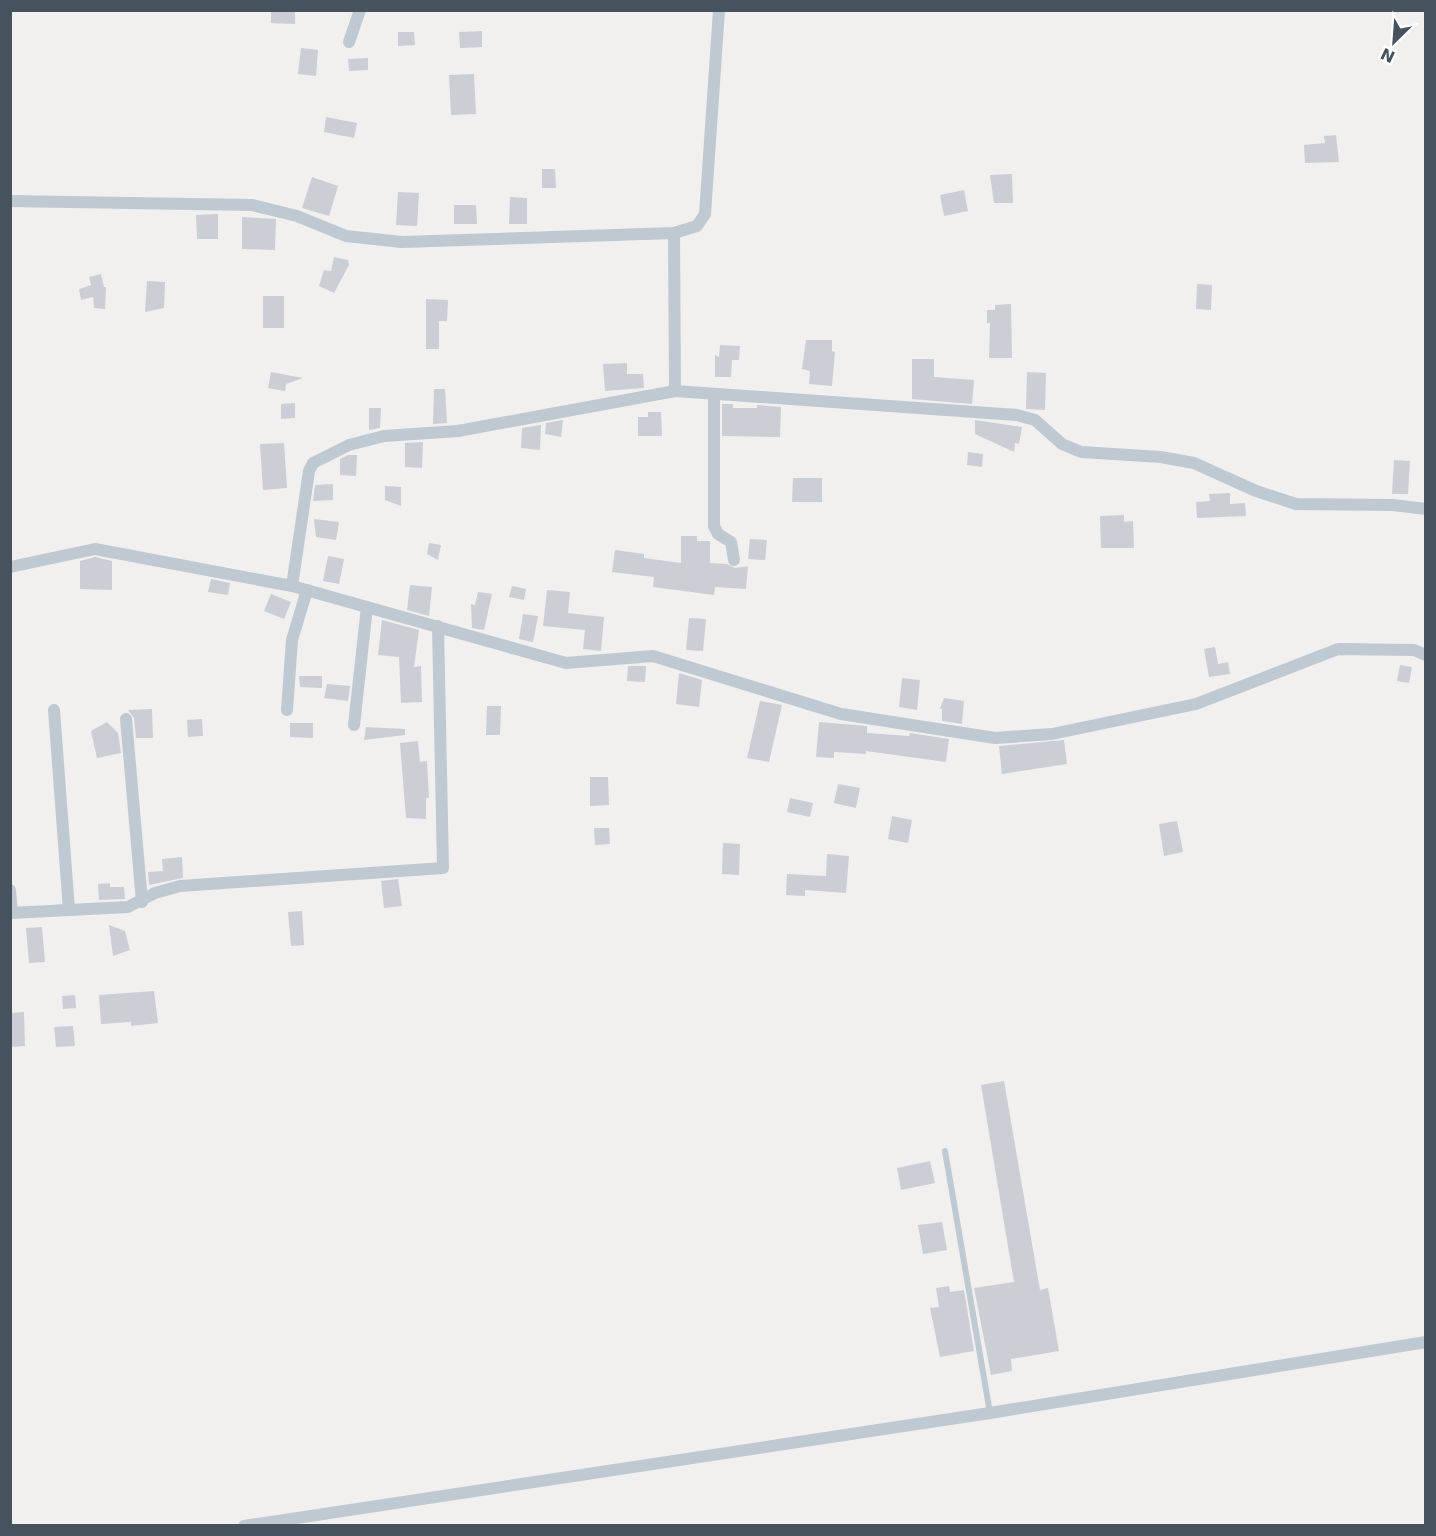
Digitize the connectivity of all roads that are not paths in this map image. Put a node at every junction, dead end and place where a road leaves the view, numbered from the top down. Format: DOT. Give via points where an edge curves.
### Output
graph roads {
  1 [pos="360,10"];
  2 [pos="719,10"];
  3 [pos="349,42"];
  4 [pos="10,201"];
  5 [pos="674,233"];
  6 [pos="675,391"];
  7 [pos="714,394"];
  8 [pos="1425,509"];
  9 [pos="734,560"];
  10 [pos="10,567"];
  11 [pos="292,586"];
  12 [pos="307,590"];
  13 [pos="367,607"];
  14 [pos="438,626"];
  15 [pos="1425,655"];
  16 [pos="54,710"];
  17 [pos="287,710"];
  18 [pos="126,719"];
  19 [pos="354,725"];
  20 [pos="10,890"];
  21 [pos="142,902"];
  22 [pos="69,910"];
  23 [pos="11,913"];
  24 [pos="945,1151"];
  25 [pos="1425,1342"];
  26 [pos="990,1413"];
  27 [pos="244,1526"];
  1 -- 3 [label="street"];
  2 -- 5 [label="street" via="705,214 697,226"];
  4 -- 5 [label="street" via="252,206 297,216 346,236 402,242"];
  5 -- 6 [label="street"];
  6 -- 7 [label="street"];
  6 -- 11 [label="street" via="458,431 384,436 350,444 313,463 309,471"];
  7 -- 8 [label="street" via="1017,415 1035,420 1062,444 1082,452 1194,462 1256,491 1296,504"];
  7 -- 9 [label="street" via="714,526 718,534 731,542"];
  10 -- 11 [label="street" via="95,549"];
  11 -- 12 [label="street"];
  12 -- 13 [label="street"];
  12 -- 17 [label="street" via="292,640"];
  13 -- 14 [label="street"];
  13 -- 19 [label="street"];
  14 -- 15 [label="street" via="566,663 652,656 840,714 994,738 1052,734 1196,704 1338,649 1414,651"];
  14 -- 21 [label="street" via="443,868 180,886 154,893"];
  16 -- 22 [label="street"];
  18 -- 21 [label="street"];
  20 -- 23 [label="street"];
  21 -- 22 [label="street" via="128,907"];
  22 -- 23 [label="street"];
  24 -- 26 [label="lane"];
  25 -- 26 [label="street"];
  26 -- 27 [label="street"];
}
